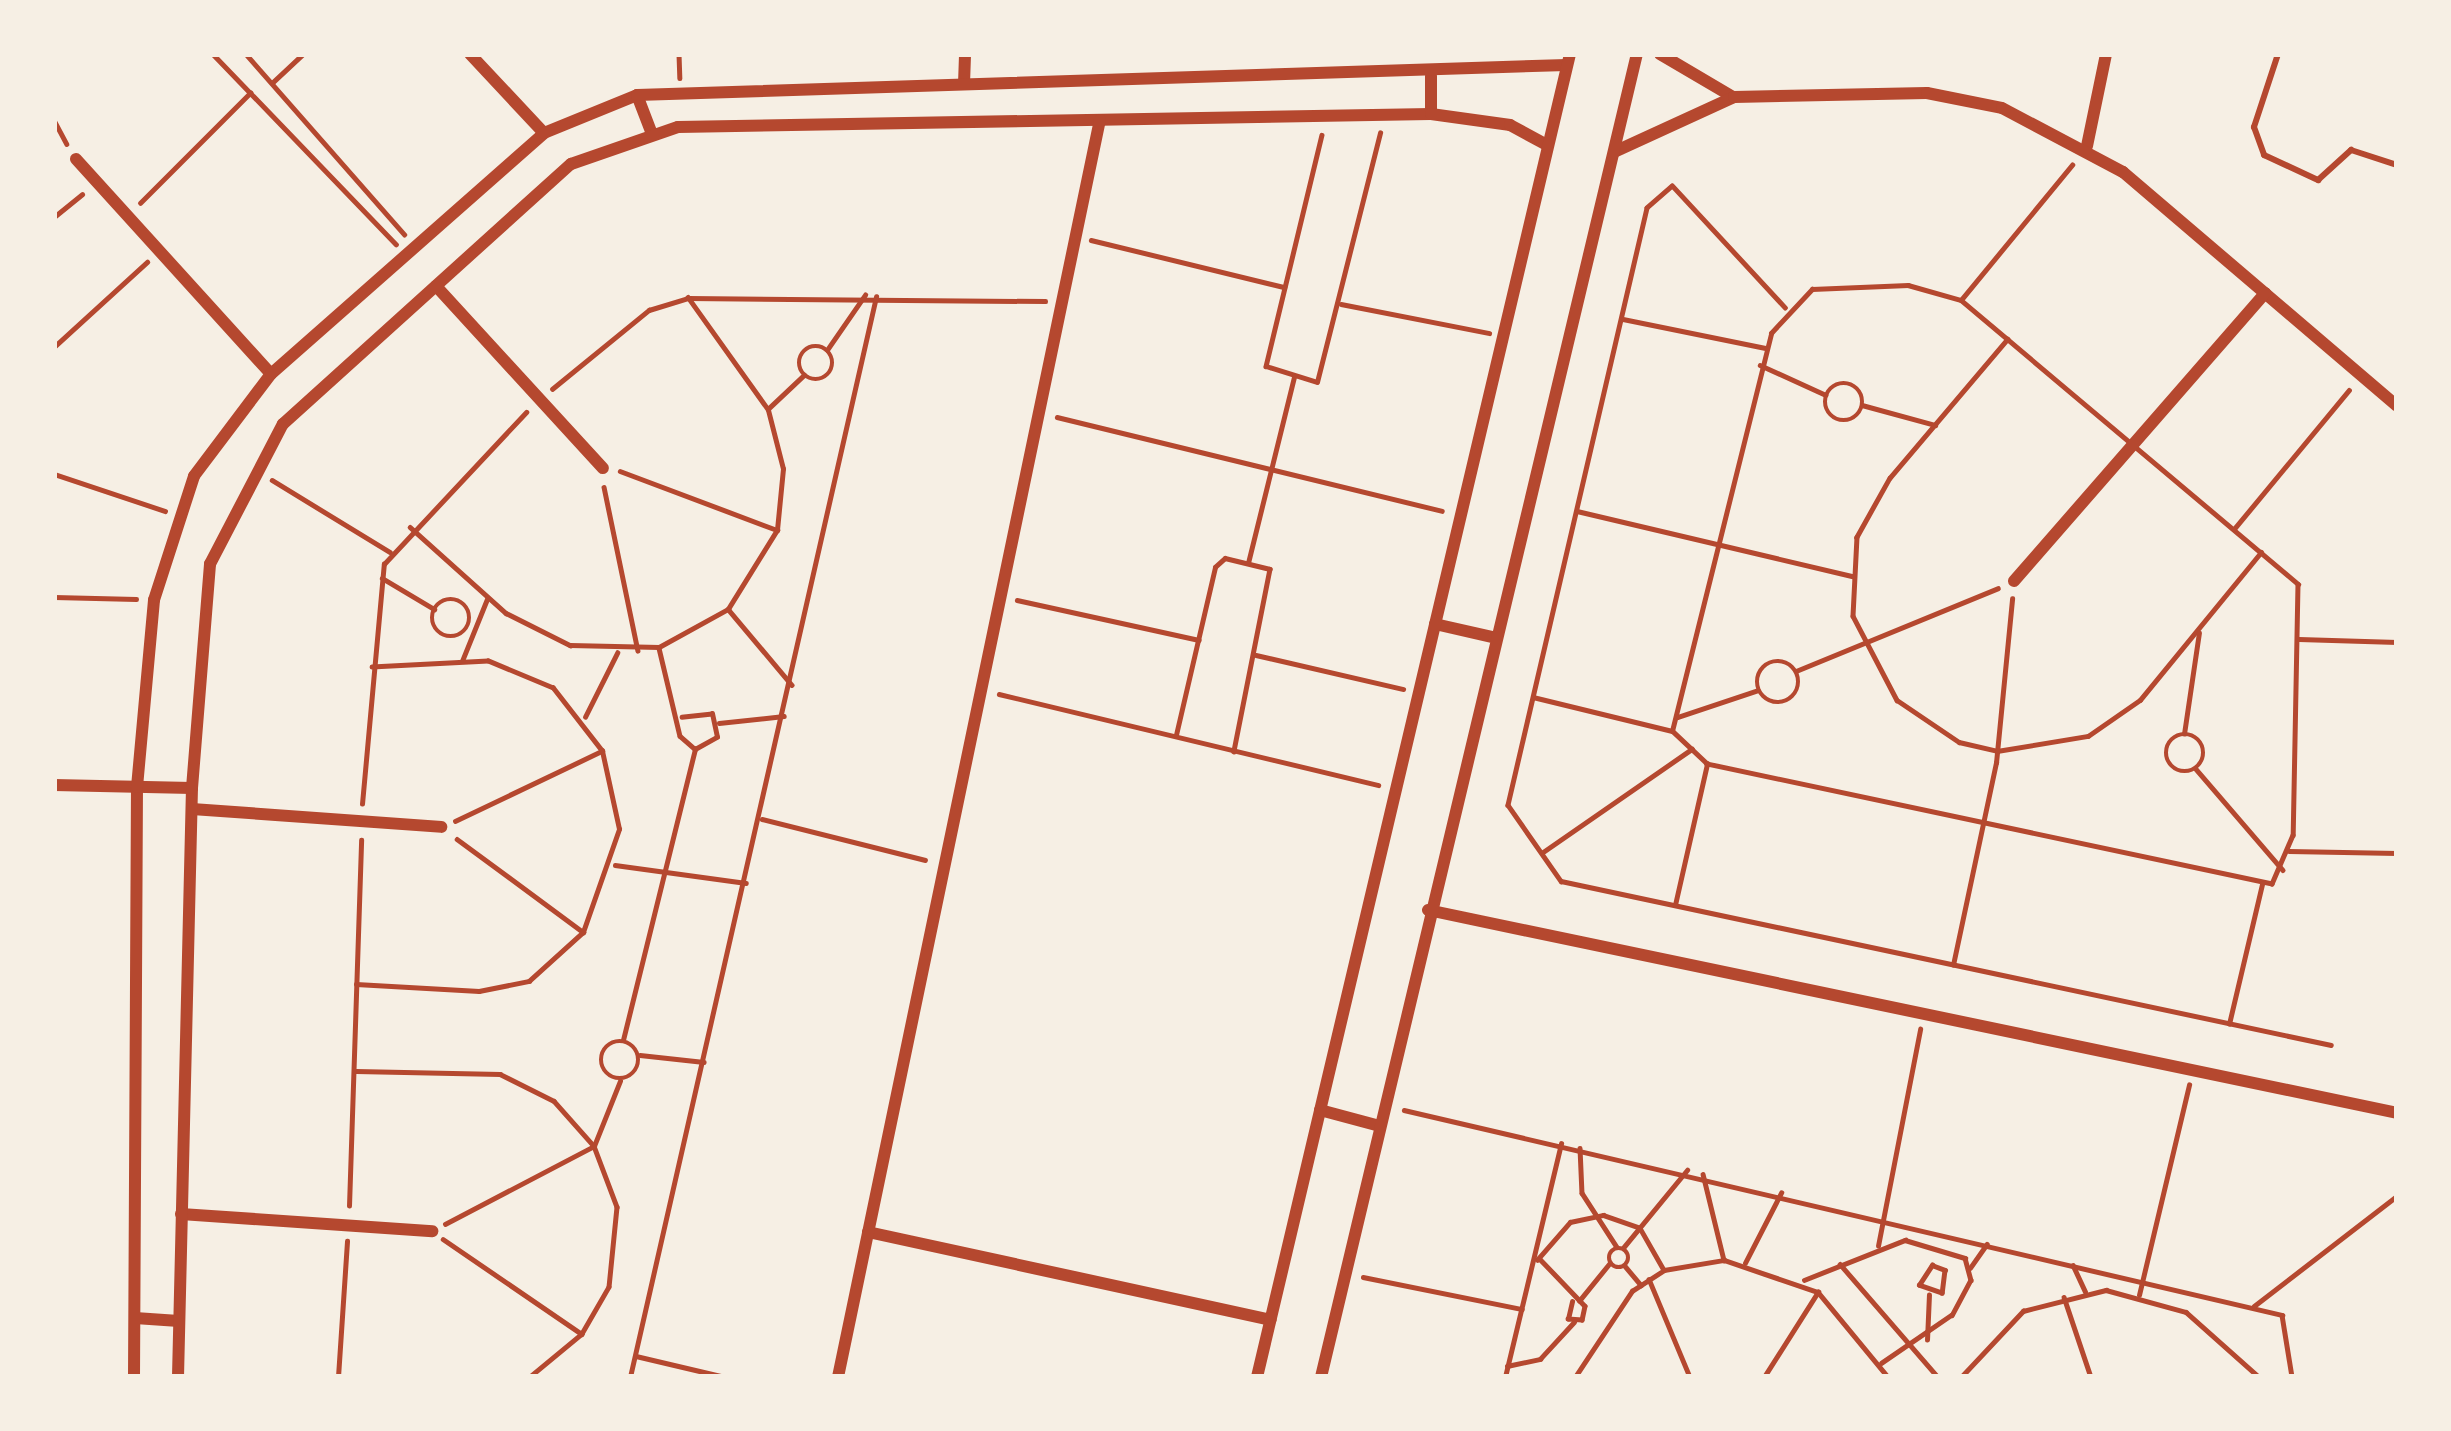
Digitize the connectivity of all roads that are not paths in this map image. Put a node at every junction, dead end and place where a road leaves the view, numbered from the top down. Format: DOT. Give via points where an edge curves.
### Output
graph roads {
  1 [pos="470,54"];
  2 [pos="965,54"];
  3 [pos="1636,54"];
  4 [pos="1660,54"];
  5 [pos="2107,54"];
  6 [pos="2278,54"];
  7 [pos="1568,60"];
  8 [pos="1431,76"];
  9 [pos="964,84"];
  10 [pos="637,95"];
  11 [pos="1734,97"];
  12 [pos="1431,114"];
  13 [pos="1100,120"];
  14 [pos="651,131"];
  15 [pos="544,134"];
  16 [pos="1547,145"];
  17 [pos="2087,146"];
  18 [pos="1614,152"];
  19 [pos="76,159"];
  20 [pos="2397,165"];
  21 [pos="436,286"];
  22 [pos="2265,293"];
  23 [pos="271,374"];
  24 [pos="2397,406"];
  25 [pos="601,466"];
  26 [pos="2014,581"];
  27 [pos="1435,624"];
  28 [pos="1492,637"];
  29 [pos="54,785"];
  30 [pos="137,787"];
  31 [pos="192,788"];
  32 [pos="192,808"];
  33 [pos="441,827"];
  34 [pos="1428,910"];
  35 [pos="1320,1110"];
  36 [pos="2397,1113"];
  37 [pos="1376,1125"];
  38 [pos="181,1214"];
  39 [pos="431,1231"];
  40 [pos="868,1232"];
  41 [pos="135,1318"];
  42 [pos="1270,1320"];
  43 [pos="179,1322"];
  44 [pos="134,1377"];
  45 [pos="178,1377"];
  46 [pos="838,1377"];
  47 [pos="1257,1377"];
  48 [pos="1321,1377"];
  1 -- 15 [label="street"];
  2 -- 9 [label="street"];
  3 -- 18 [label="street"];
  4 -- 11 [label="street"];
  5 -- 17 [label="street"];
  6 -- 20 [label="lane" via="2254,127 2264,155 2318,179 2351,150"];
  7 -- 8 [label="street"];
  7 -- 16 [label="street"];
  8 -- 9 [label="street"];
  8 -- 12 [label="street"];
  9 -- 10 [label="street"];
  10 -- 14 [label="street"];
  10 -- 15 [label="street"];
  11 -- 17 [label="street" via="1927,93 2002,108"];
  11 -- 18 [label="street"];
  12 -- 13 [label="street"];
  12 -- 16 [label="street" via="1510,125"];
  13 -- 14 [label="street"];
  13 -- 40 [label="street"];
  14 -- 21 [label="street" via="571,164"];
  15 -- 23 [label="street"];
  16 -- 27 [label="street"];
  17 -- 22 [label="street"];
  18 -- 28 [label="street"];
  19 -- 23 [label="street"];
  21 -- 25 [label="street"];
  21 -- 31 [label="street" via="283,424 252,467 200,615"];
  22 -- 24 [label="street"];
  22 -- 26 [label="street"];
  23 -- 30 [label="street" via="216,439 176,515 154,600"];
  27 -- 28 [label="street"];
  27 -- 35 [label="street"];
  28 -- 34 [label="street"];
  29 -- 30 [label="street"];
  30 -- 31 [label="street"];
  30 -- 41 [label="street"];
  31 -- 32 [label="street"];
  32 -- 33 [label="street"];
  32 -- 38 [label="street"];
  34 -- 36 [label="street"];
  34 -- 37 [label="street"];
  35 -- 37 [label="street"];
  35 -- 42 [label="street"];
  37 -- 48 [label="street"];
  38 -- 39 [label="street"];
  38 -- 43 [label="street"];
  40 -- 42 [label="street"];
  40 -- 46 [label="street"];
  41 -- 43 [label="street"];
  41 -- 44 [label="street"];
  42 -- 47 [label="street"];
  43 -- 45 [label="street"];
}
